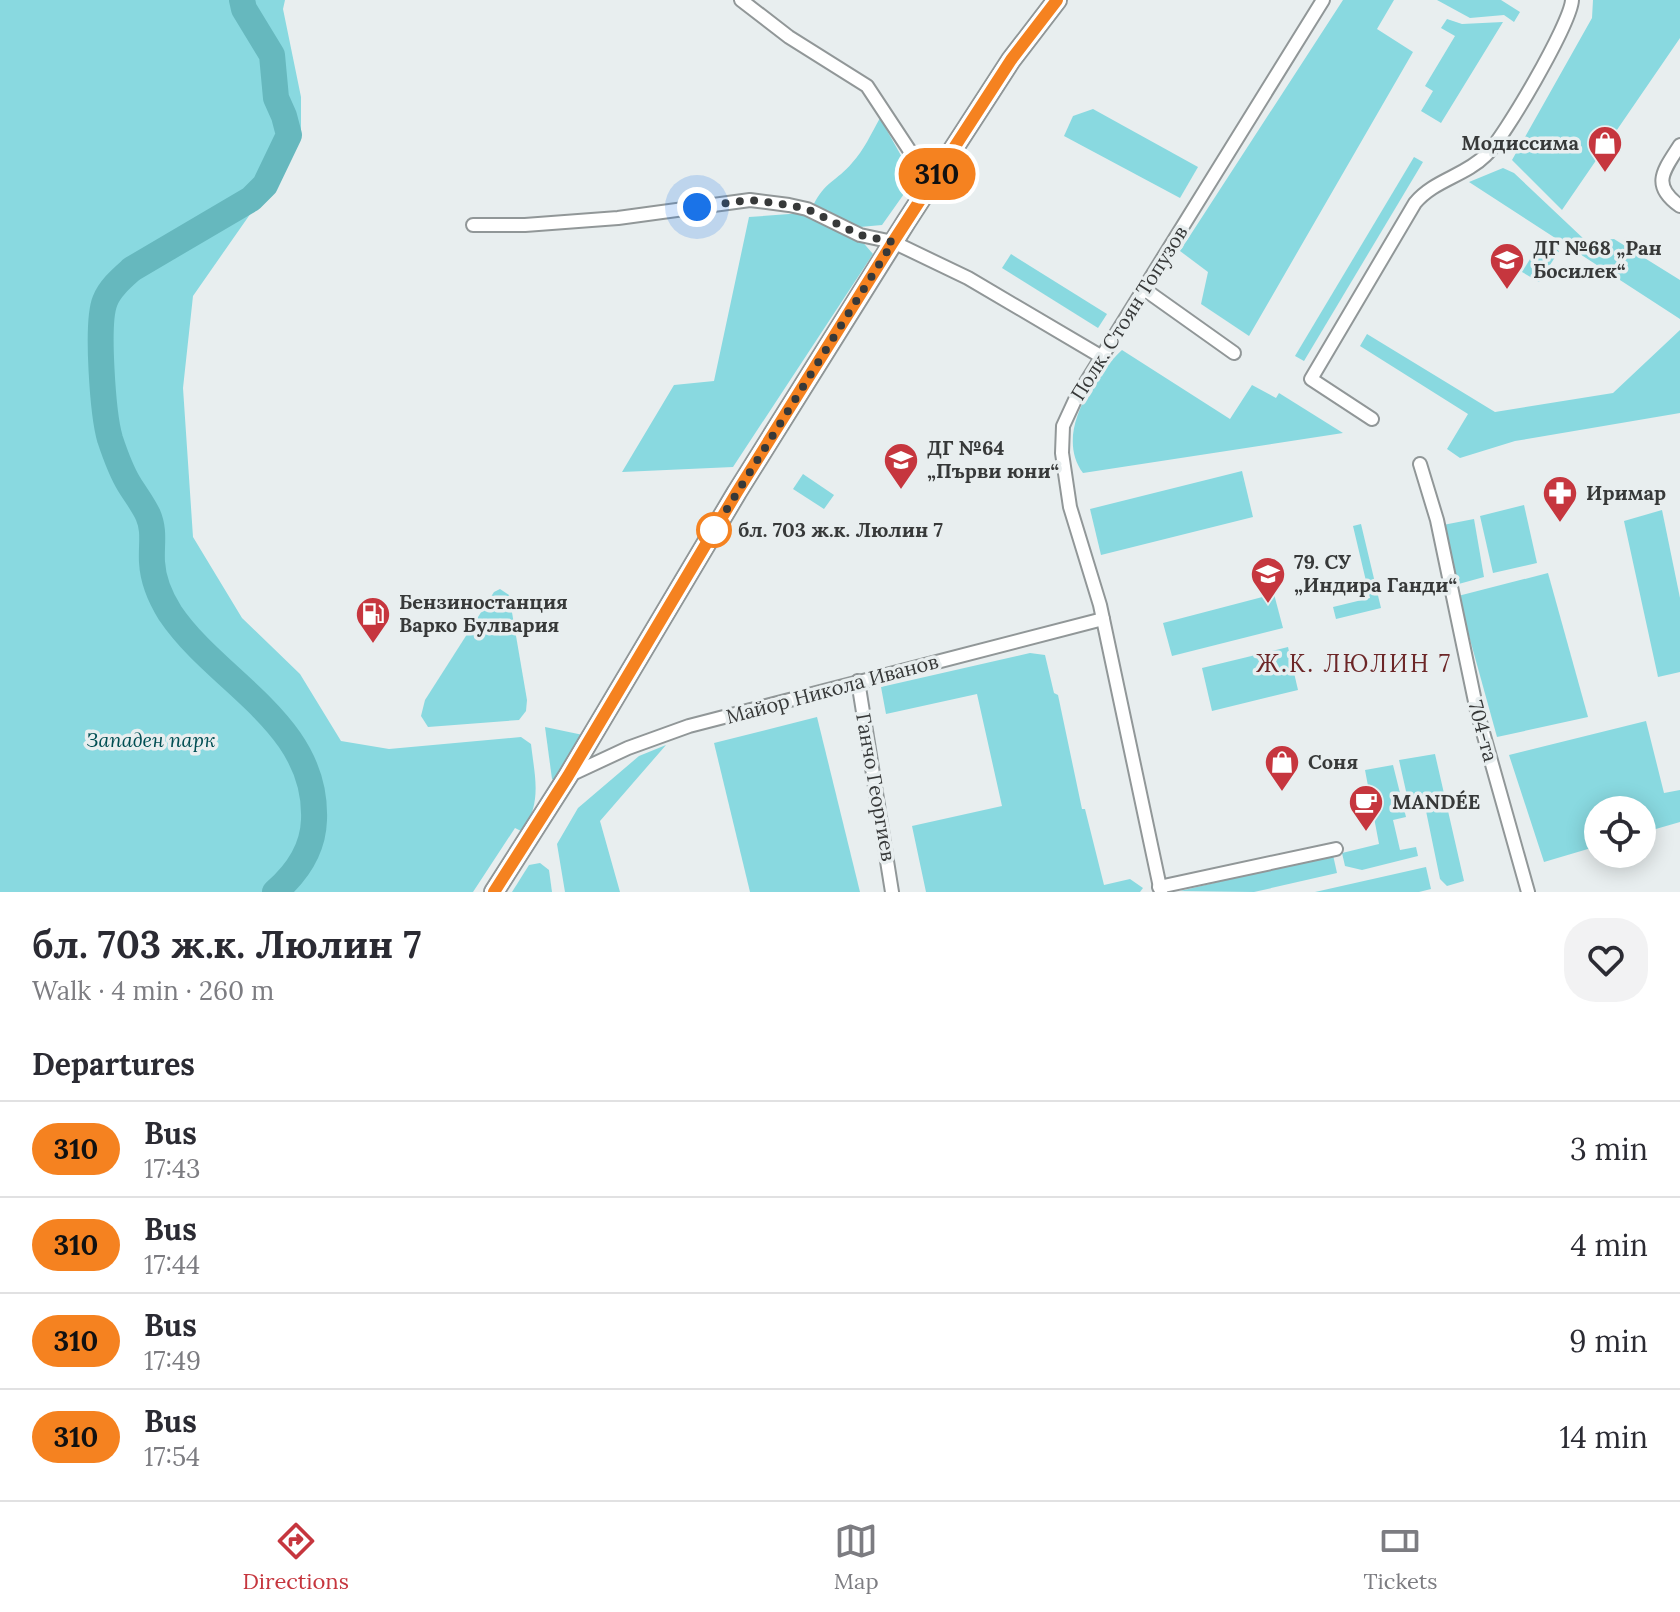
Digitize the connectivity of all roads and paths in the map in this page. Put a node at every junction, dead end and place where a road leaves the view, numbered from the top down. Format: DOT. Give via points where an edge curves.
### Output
graph roads {
  1 [pos="741,0"];
  2 [pos="1057,0"];
  3 [pos="1323,0"];
  4 [pos="1572,0"];
  5 [pos="1680,145"];
  6 [pos="931,183"];
  7 [pos="1680,206"];
  8 [pos="473,225"];
  9 [pos="893,242"];
  10 [pos="1144,289"];
  11 [pos="1234,353"];
  12 [pos="1102,357"];
  13 [pos="1372,419"];
  14 [pos="1422,469"];
  15 [pos="1103,619"];
  16 [pos="858,681"];
  17 [pos="568,776"];
  18 [pos="1336,849"];
  19 [pos="1160,890"];
  20 [pos="494,892"];
  21 [pos="892,892"];
  22 [pos="1528,892"];
  1 -- 6 [label="street" via="867,86"];
  2 -- 6 [label="main road"];
  3 -- 10 [label="street, Полк. Стоян Топузов"];
  4 -- 13 [label="street" via="1565,27 1493,147 1415,203 1311,379"];
  5 -- 7 [label="street" via="1662,179 1665,192"];
  6 -- 9 [label="main road"];
  8 -- 9 [label="street" via="618,218 750,200 807,209 860,235"];
  9 -- 12 [label="street" via="968,278"];
  9 -- 17 [label="main road"];
  10 -- 11 [label="street"];
  10 -- 12 [label="street, Полк. Стоян Топузов"];
  12 -- 15 [label="street, Полк. Стоян Топузов" via="1063,426 1062,453 1070,507"];
  14 -- 22 [label="street, 704-та" via="1477,711"];
  15 -- 16 [label="street, Майор Никола Иванов"];
  15 -- 19 [label="street, Полк. Стоян Топузов"];
  16 -- 17 [label="street, Майор Никола Иванов" via="689,726"];
  16 -- 21 [label="street, Ганчо Георгиев"];
  17 -- 20 [label="main road"];
  18 -- 19 [label="street"];
}
